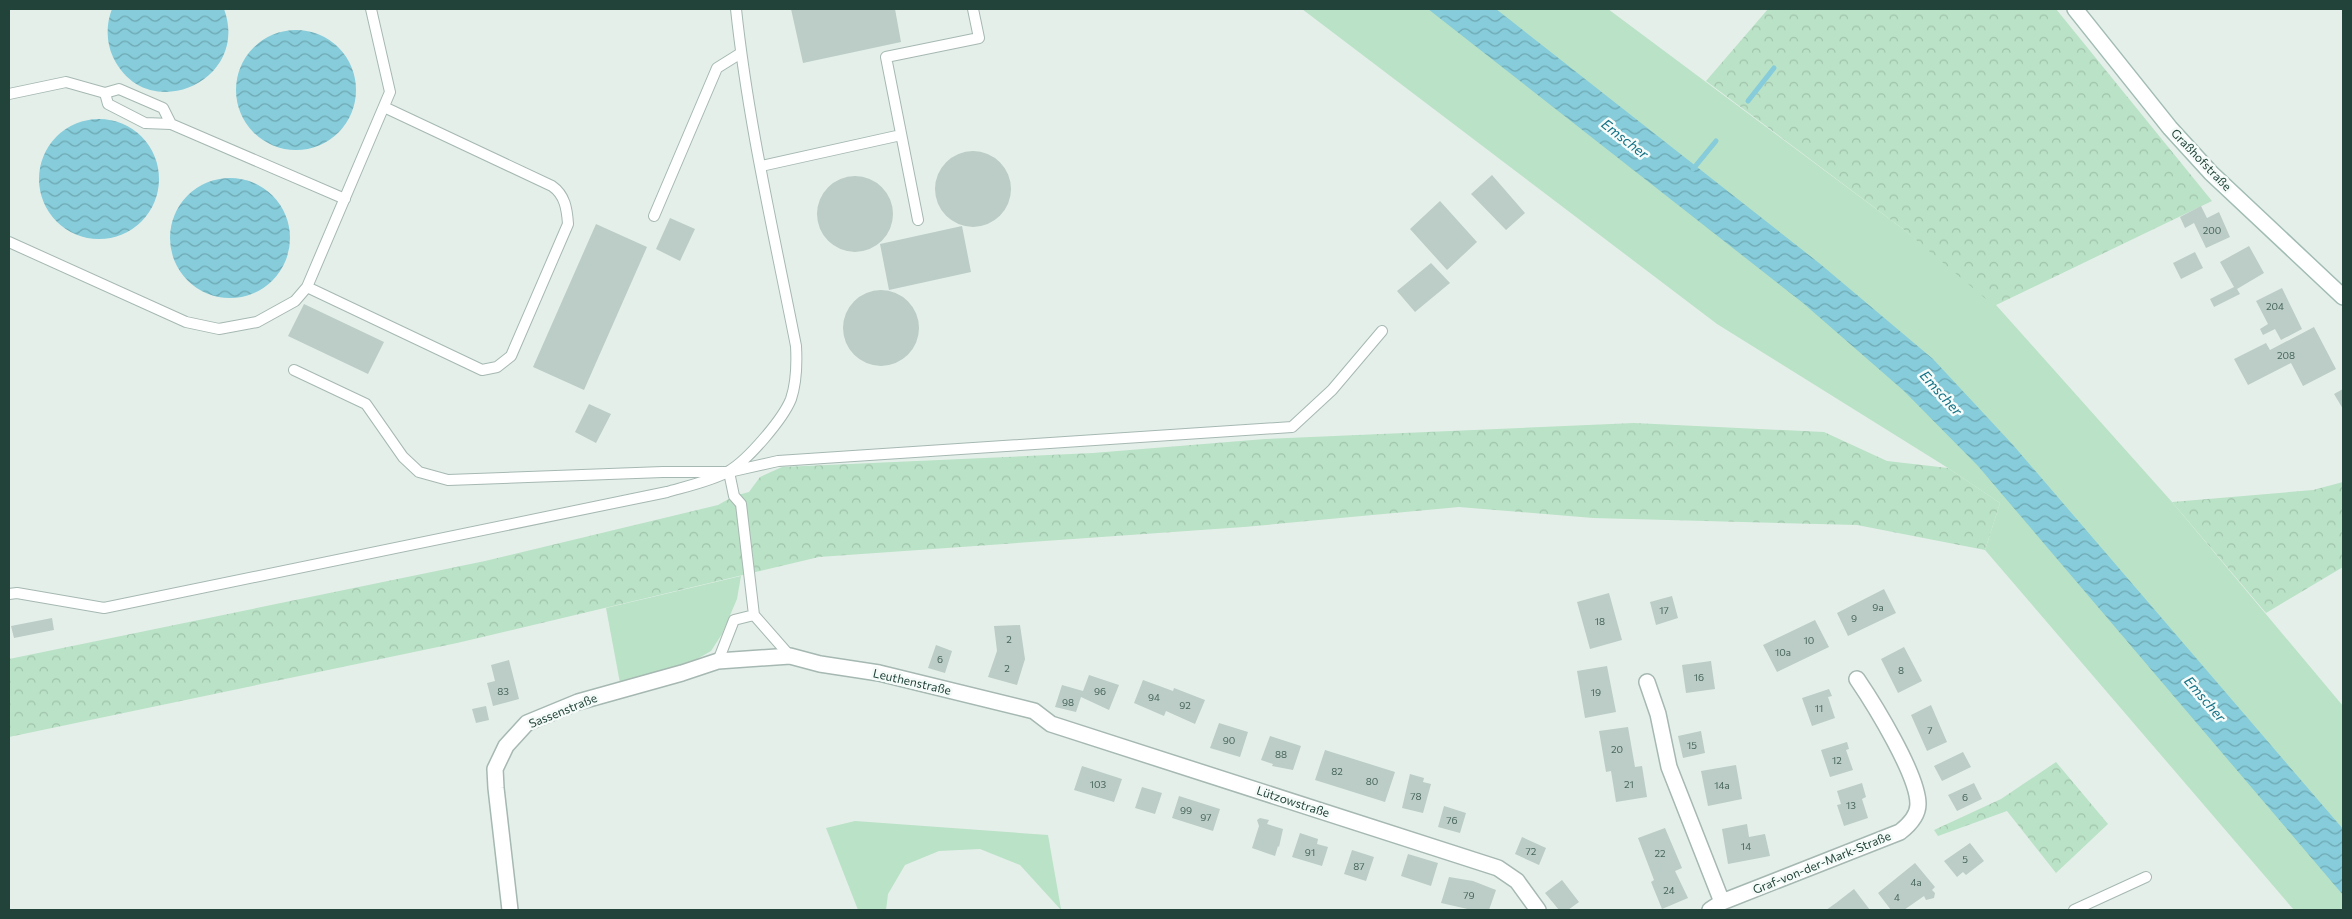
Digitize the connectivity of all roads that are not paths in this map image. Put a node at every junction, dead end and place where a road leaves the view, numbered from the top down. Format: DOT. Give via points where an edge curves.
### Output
graph roads {
  1 [pos="371,9"];
  2 [pos="736,9"];
  3 [pos="973,9"];
  4 [pos="2075,9"];
  5 [pos="741,53"];
  6 [pos="105,93"];
  7 [pos="9,94"];
  8 [pos="384,107"];
  9 [pos="172,124"];
  10 [pos="901,135"];
  11 [pos="761,166"];
  12 [pos="345,199"];
  13 [pos="654,216"];
  14 [pos="918,220"];
  15 [pos="9,242"];
  16 [pos="307,288"];
  17 [pos="2343,297"];
  18 [pos="1382,331"];
  19 [pos="294,370"];
  20 [pos="729,472"];
  21 [pos="9,594"];
  22 [pos="754,614"];
  23 [pos="790,656"];
  24 [pos="718,661"];
  25 [pos="1857,679"];
  26 [pos="1647,682"];
  27 [pos="1034,711"];
  28 [pos="2146,877"];
  29 [pos="1716,906"];
  30 [pos="510,910"];
  31 [pos="1538,910"];
  32 [pos="2074,910"];
  1 -- 8 [label="lane" via="390,92"];
  2 -- 5 [label="lane"];
  3 -- 10 [label="lane" via="979,38 886,57"];
  4 -- 17 [label="street, Graßhofstraße" via="2164,121 2211,173"];
  5 -- 11 [label="lane"];
  5 -- 13 [label="lane" via="717,68"];
  6 -- 7 [label="lane" via="66,82"];
  6 -- 9 [label="lane" via="108,104 146,123"];
  6 -- 9 [label="lane" via="119,89 163,108"];
  8 -- 12 [label="lane"];
  8 -- 16 [label="lane" via="559,191 567,208 568,224 512,356 497,367 482,370"];
  9 -- 12 [label="lane"];
  10 -- 11 [label="lane"];
  10 -- 14 [label="lane"];
  11 -- 20 [label="lane" via="796,346 797,373 790,400 776,423"];
  12 -- 16 [label="lane"];
  15 -- 16 [label="lane" via="186,322 219,329 257,322 295,301"];
  18 -- 20 [label="lane" via="1332,390 1292,427 778,461"];
  19 -- 20 [label="lane" via="366,404 403,457 419,472 448,480"];
  20 -- 21 [label="lane" via="667,492 104,608"];
  20 -- 22 [label="lane" via="734,496 740,504"];
  22 -- 23 [label="lane"];
  22 -- 24 [label="lane" via="734,620"];
  23 -- 24 [label="street, Sassenstraße"];
  23 -- 27 [label="street, Leuthenstraße" via="879,673"];
  24 -- 30 [label="street, Sassenstraße" via="578,702 527,723 506,746 495,769"];
  25 -- 29 [label="street, Graf-von-der-Mark-Straße" via="1877,708 1915,787 1918,803 1913,818 1900,832"];
  26 -- 29 [label="street, Graf-von-der-Mark-Straße" via="1670,767"];
  27 -- 31 [label="street, Lützowstraße" via="1051,724 1498,868 1517,881"];
  28 -- 32 [label="lane"];
}
